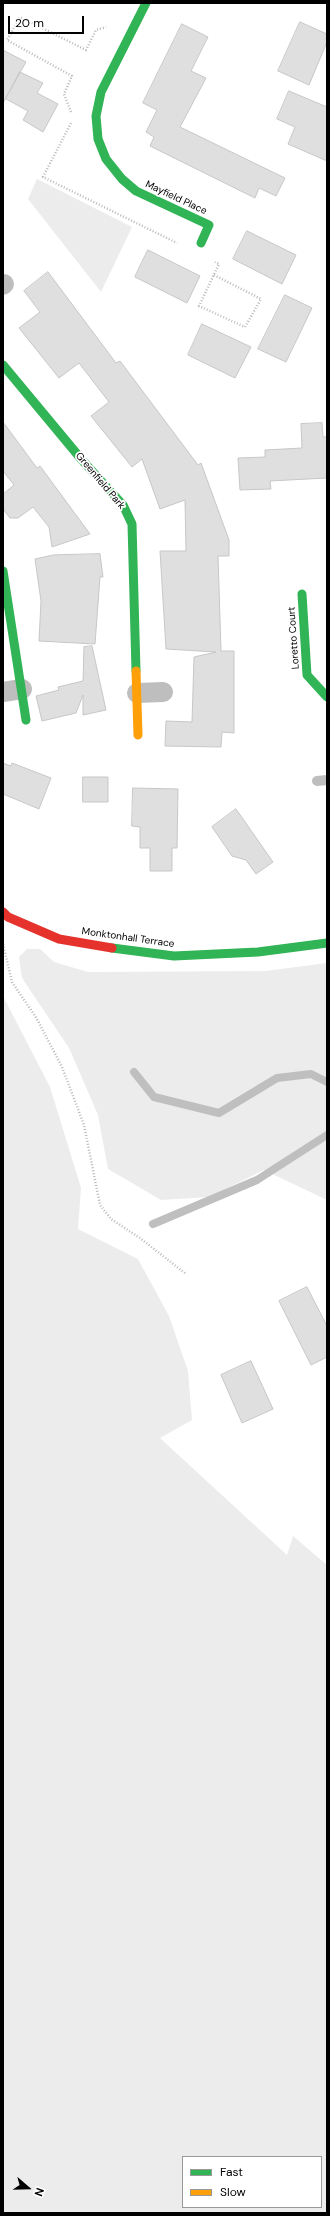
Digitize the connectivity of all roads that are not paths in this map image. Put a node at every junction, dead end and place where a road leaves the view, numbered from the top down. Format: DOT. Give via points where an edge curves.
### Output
graph roads {
  1 [pos="146,3"];
  2 [pos="201,243"];
  3 [pos="3,365"];
  4 [pos="3,571"];
  5 [pos="302,594"];
  6 [pos="12,691"];
  7 [pos="163,692"];
  8 [pos="137,693"];
  9 [pos="327,697"];
  10 [pos="26,720"];
  11 [pos="138,735"];
  12 [pos="3,912"];
  13 [pos="327,943"];
  1 -- 2 [label="street, Mayfield Place" via="101,92 96,116 98,139 106,159 122,179 136,191 209,225"];
  3 -- 8 [label="street, Greenfield Park" via="122,505 132,524"];
  4 -- 6 [label="street"];
  5 -- 9 [label="street, Loretto Court" via="307,675"];
  6 -- 10 [label="street"];
  7 -- 8 [label="street"];
  8 -- 11 [label="street, Greenfield Park"];
  12 -- 13 [label="street, Monktonhall Terrace" via="8,917 58,939 174,956 258,952"];
}
